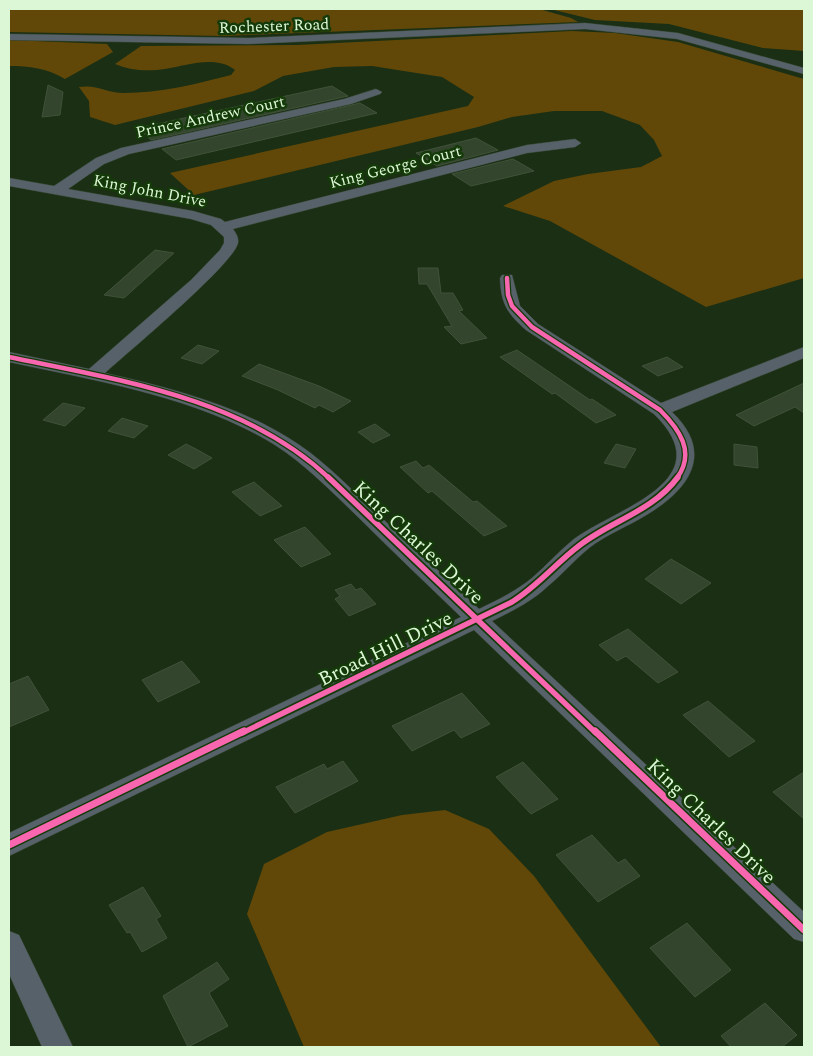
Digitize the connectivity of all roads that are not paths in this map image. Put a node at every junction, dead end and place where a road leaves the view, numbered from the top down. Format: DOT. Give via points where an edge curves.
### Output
graph roads {
  1 [pos="9,36"];
  2 [pos="804,71"];
  3 [pos="376,92"];
  4 [pos="575,143"];
  5 [pos="9,182"];
  6 [pos="57,190"];
  7 [pos="223,227"];
  8 [pos="506,278"];
  9 [pos="804,352"];
  10 [pos="9,357"];
  11 [pos="94,374"];
  12 [pos="660,410"];
  13 [pos="478,620"];
  14 [pos="9,845"];
  15 [pos="804,930"];
  16 [pos="9,944"];
  17 [pos="58,1047"];
  1 -- 2 [label="street, Rochester Road" via="248,41 584,26 678,36"];
  3 -- 6 [label="street, Prince Andrew Court" via="347,102 125,151 100,162"];
  4 -- 7 [label="street, King George Court" via="526,149"];
  5 -- 6 [label="street, King John Drive"];
  6 -- 7 [label="street, King John Drive" via="193,215"];
  7 -- 11 [label="street, King John Drive" via="231,237 226,252"];
  8 -- 12 [label="street, Broad Hill Drive" via="508,299 532,327"];
  9 -- 12 [label="street"];
  10 -- 11 [label="street, King Charles Drive"];
  11 -- 13 [label="street, King Charles Drive" via="187,399 278,439 322,472"];
  12 -- 13 [label="street, Broad Hill Drive" via="676,426 687,450 684,465 664,494 592,536 526,593"];
  13 -- 14 [label="street, Broad Hill Drive"];
  13 -- 15 [label="street, King Charles Drive"];
  16 -- 17 [label="street"];
}
